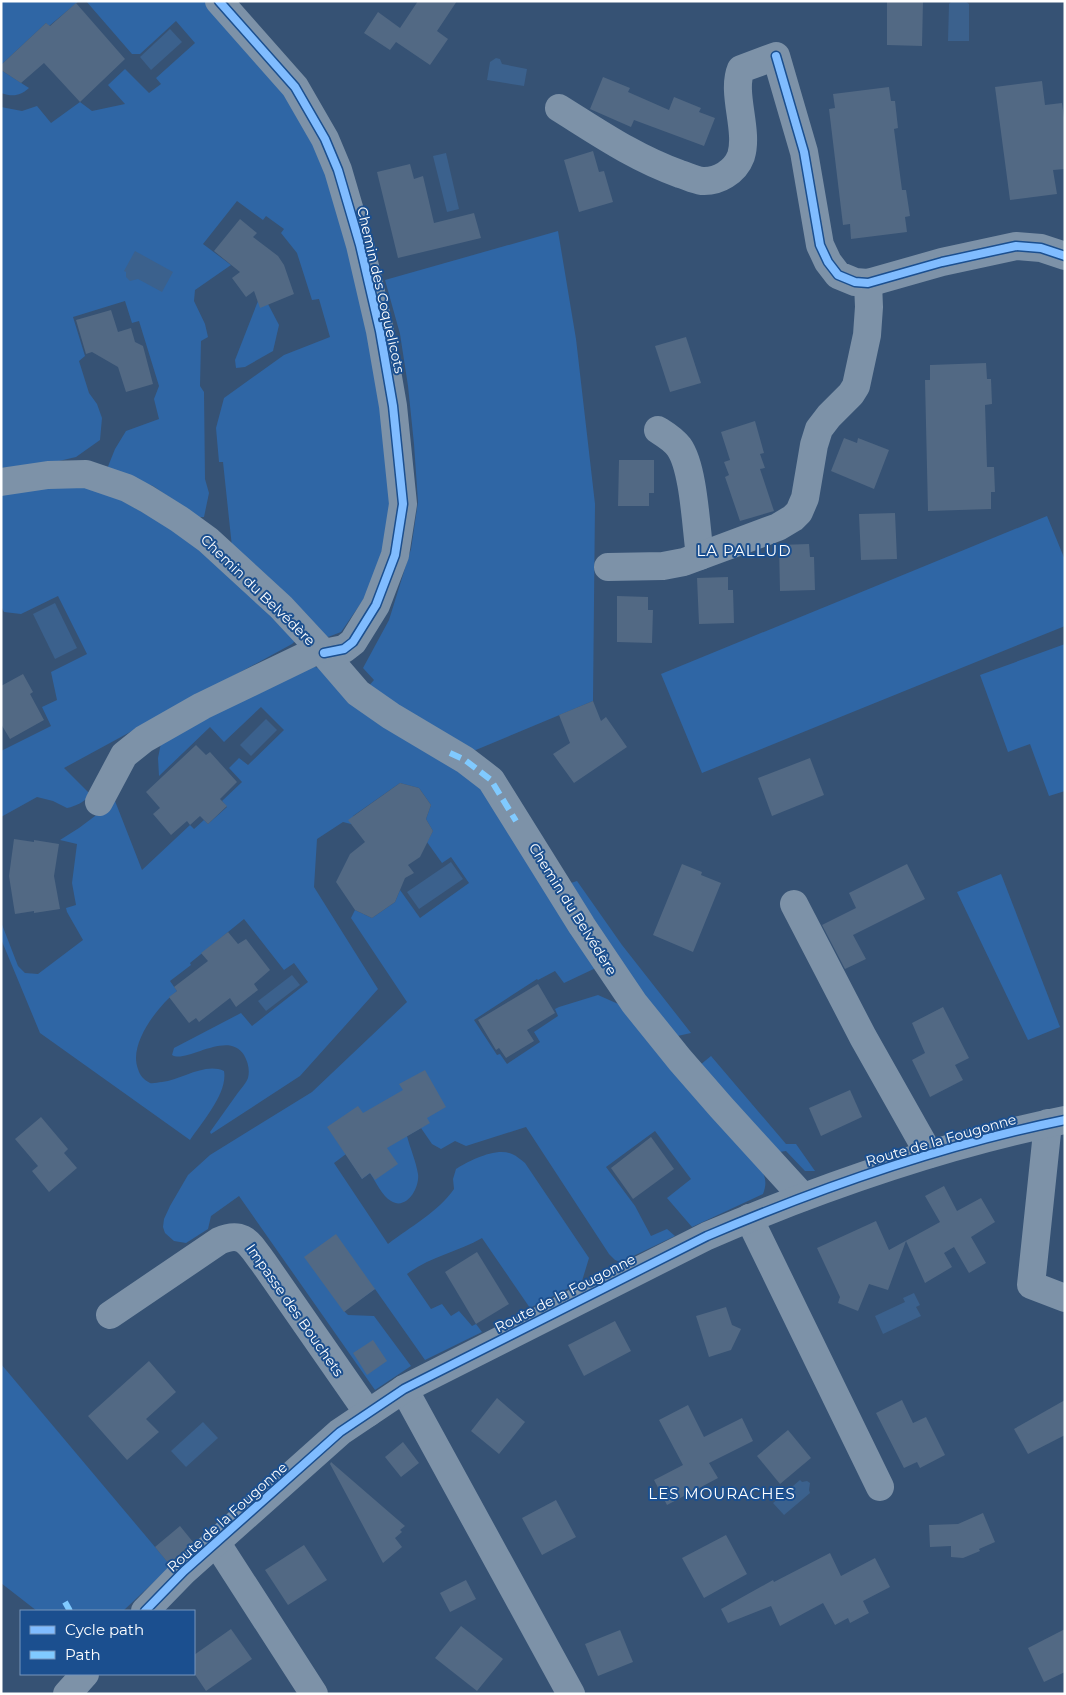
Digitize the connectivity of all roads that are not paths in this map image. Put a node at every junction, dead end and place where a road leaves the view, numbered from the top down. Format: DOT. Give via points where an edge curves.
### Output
graph roads {
  1 [pos="219,1"];
  2 [pos="560,108"];
  3 [pos="1065,256"];
  4 [pos="868,283"];
  5 [pos="658,430"];
  6 [pos="1,482"];
  7 [pos="700,556"];
  8 [pos="608,567"];
  9 [pos="322,651"];
  10 [pos="99,802"];
  11 [pos="794,904"];
  12 [pos="1056,1121"];
  13 [pos="929,1154"];
  14 [pos="803,1197"];
  15 [pos="749,1218"];
  16 [pos="1065,1298"];
  17 [pos="110,1315"];
  18 [pos="404,1389"];
  19 [pos="368,1413"];
  20 [pos="880,1487"];
  21 [pos="216,1542"];
  22 [pos="146,1610"];
  23 [pos="84,1675"];
  24 [pos="67,1694"];
  25 [pos="314,1694"];
  26 [pos="571,1694"];
  1 -- 9 [label="street, Chemin des Coquelicots" via="295,87 325,139 338,170 360,245 393,406 404,504 394,555 376,605 353,642 344,649"];
  2 -- 4 [label="street" via="650,163 699,180 717,179 734,168 741,155 738,79 741,69 776,56 804,152 824,255 838,275"];
  3 -- 4 [label="street" via="1041,248 1004,248"];
  4 -- 7 [label="street" via="867,335 856,386 819,429 805,498 799,512 778,527"];
  5 -- 7 [label="street" via="677,444 689,469"];
  6 -- 9 [label="street, Chemin du Belvédère" via="78,473 95,476 134,492 208,540 281,607"];
  7 -- 8 [label="street" via="674,565"];
  9 -- 10 [label="street, Chemin du Belvédère" via="202,706 144,739 124,755"];
  9 -- 14 [label="street, Chemin du Belvédère" via="358,693 465,760 491,780 634,1003 721,1108"];
  11 -- 13 [label="street"];
  12 -- 13 [label="street, Route de la Fougonne"];
  12 -- 16 [label="street" via="1031,1285"];
  13 -- 14 [label="street, Route de la Fougonne"];
  14 -- 15 [label="street, Route de la Fougonne"];
  15 -- 18 [label="street, Route de la Fougonne" via="707,1236"];
  15 -- 20 [label="street"];
  17 -- 19 [label="street, Impasse des Bouchets" via="219,1241 233,1236 240,1238 247,1241 263,1262"];
  18 -- 19 [label="street, Route de la Fougonne"];
  18 -- 26 [label="street"];
  19 -- 21 [label="street, Route de la Fougonne" via="340,1432"];
  21 -- 22 [label="street, Route de la Fougonne"];
  21 -- 25 [label="street"];
  23 -- 24 [label="street"];
}
